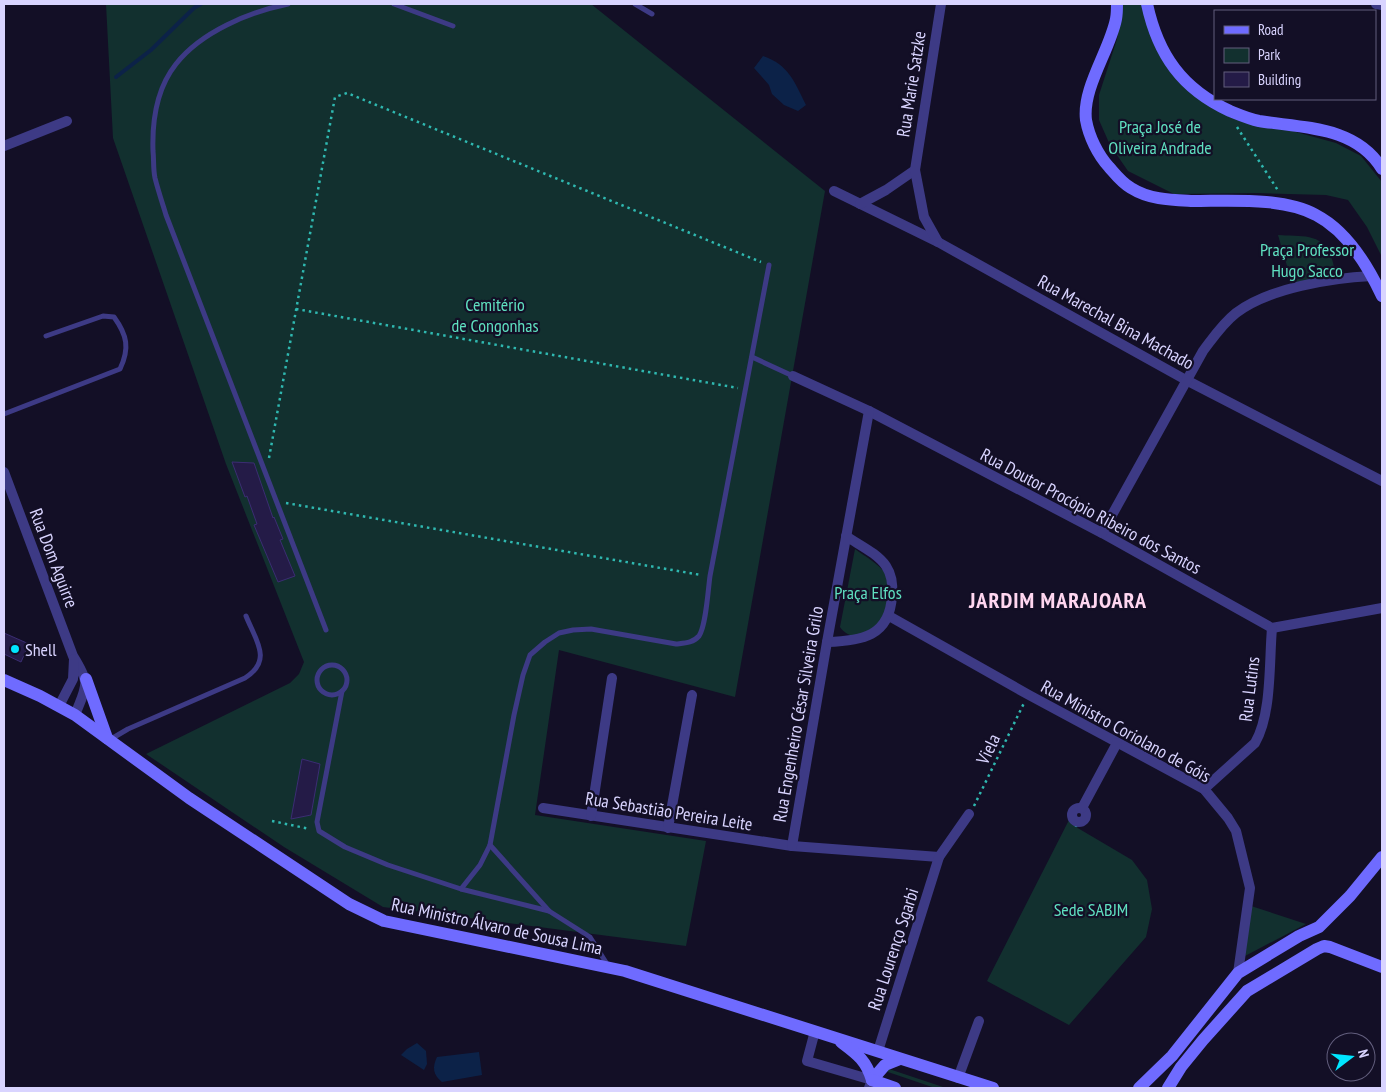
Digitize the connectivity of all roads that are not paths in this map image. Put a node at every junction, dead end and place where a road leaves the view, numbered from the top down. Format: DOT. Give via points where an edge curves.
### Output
graph roads {
  1 [pos="288,4"];
  2 [pos="394,4"];
  3 [pos="635,4"];
  4 [pos="941,4"];
  5 [pos="1117,4"];
  6 [pos="1147,4"];
  7 [pos="1376,4"];
  8 [pos="1382,5"];
  9 [pos="652,14"];
  10 [pos="453,26"];
  11 [pos="67,121"];
  12 [pos="4,146"];
  13 [pos="915,170"];
  14 [pos="1382,170"];
  15 [pos="834,191"];
  16 [pos="860,204"];
  17 [pos="938,242"];
  18 [pos="769,265"];
  19 [pos="1377,275"];
  20 [pos="1382,296"];
  21 [pos="46,336"];
  22 [pos="752,357"];
  23 [pos="793,376"];
  24 [pos="1186,380"];
  25 [pos="869,411"];
  26 [pos="4,414"];
  27 [pos="4,472"];
  28 [pos="1382,482"];
  29 [pos="1102,533"];
  30 [pos="846,536"];
  31 [pos="1382,608"];
  32 [pos="246,616"];
  33 [pos="889,616"];
  34 [pos="1272,628"];
  35 [pos="326,630"];
  36 [pos="826,642"];
  37 [pos="73,656"];
  38 [pos="612,678"];
  39 [pos="86,679"];
  40 [pos="4,680"];
  41 [pos="342,691"];
  42 [pos="692,695"];
  43 [pos="59,706"];
  44 [pos="75,715"];
  45 [pos="109,739"];
  46 [pos="1117,743"];
  47 [pos="1204,789"];
  48 [pos="543,808"];
  49 [pos="969,814"];
  50 [pos="591,816"];
  51 [pos="1076,825"];
  52 [pos="668,828"];
  53 [pos="490,845"];
  54 [pos="792,846"];
  55 [pos="939,857"];
  56 [pos="1382,857"];
  57 [pos="461,889"];
  58 [pos="549,911"];
  59 [pos="1382,967"];
  60 [pos="610,968"];
  61 [pos="1238,972"];
  62 [pos="1247,991"];
  63 [pos="979,1021"];
  64 [pos="815,1030"];
  65 [pos="836,1038"];
  66 [pos="878,1051"];
  67 [pos="900,1058"];
  68 [pos="958,1078"];
  69 [pos="871,1084"];
  70 [pos="896,1088"];
  71 [pos="993,1088"];
  72 [pos="1139,1088"];
  73 [pos="1168,1088"];
  1 -- 35 [label="lane" via="262,9 195,44 175,65 159,96 152,133 155,177 166,214"];
  2 -- 10 [label="lane"];
  3 -- 9 [label="lane"];
  4 -- 13 [label="street, Rua Marie Satzke"];
  5 -- 19 [label="street" via="1116,19 1087,103 1086,120 1103,160 1120,181 1149,196 1170,200 1288,205 1316,215 1338,231"];
  6 -- 14 [label="street" via="1160,44 1177,72 1196,91 1246,118 1335,133 1366,150"];
  7 -- 8 [label="street"];
  11 -- 12 [label="street"];
  13 -- 16 [label="street"];
  13 -- 17 [label="street, Rua Marie Satzke" via="924,217"];
  15 -- 16 [label="street, Rua Marechal Bina Machado"];
  16 -- 17 [label="street, Rua Marechal Bina Machado"];
  17 -- 24 [label="street, Rua Marechal Bina Machado"];
  18 -- 22 [label="lane"];
  19 -- 20 [label="street"];
  19 -- 24 [label="street" via="1292,288 1256,301 1219,329"];
  21 -- 26 [label="lane" via="103,316 114,317 124,331 127,356 120,369"];
  22 -- 23 [label="lane"];
  22 -- 53 [label="lane" via="699,636 676,644 591,629 573,630 545,642 530,655 514,715"];
  23 -- 25 [label="street, Rua Doutor Procópio Ribeiro dos Santos"];
  24 -- 28 [label="street, Rua Marechal Bina Machado"];
  24 -- 29 [label="street"];
  25 -- 29 [label="street, Rua Doutor Procópio Ribeiro dos Santos"];
  25 -- 30 [label="street, Rua Engenheiro César Silveira Grilo"];
  27 -- 37 [label="street, Rua Dom Aguirre"];
  29 -- 34 [label="street, Rua Doutor Procópio Ribeiro dos Santos"];
  30 -- 33 [label="street" via="886,565 893,585"];
  30 -- 36 [label="street, Rua Engenheiro César Silveira Grilo"];
  31 -- 34 [label="street"];
  32 -- 45 [label="lane" via="262,655 254,672"];
  33 -- 36 [label="street" via="861,639"];
  33 -- 46 [label="street, Rua Ministro Coriolano de Góis"];
  34 -- 47 [label="street, Rua Lutins" via="1267,702 1260,734 1255,743"];
  36 -- 54 [label="street, Rua Engenheiro César Silveira Grilo"];
  37 -- 39 [label="street, Rua Dom Aguirre"];
  37 -- 43 [label="street, Rua Dom Aguirre" via="73,679"];
  38 -- 50 [label="street"];
  39 -- 44 [label="street"];
  39 -- 45 [label="street"];
  40 -- 43 [label="street, Rua Ministro Álvaro de Sousa Lima"];
  41 -- 41 [label="lane" via="347,682 341,668 328,665 320,670 316,680 323,693 333,695"];
  41 -- 57 [label="lane" via="317,822 319,831 345,847 388,866"];
  42 -- 52 [label="street"];
  43 -- 44 [label="street, Rua Ministro Álvaro de Sousa Lima"];
  44 -- 45 [label="street, Rua Ministro Álvaro de Sousa Lima"];
  45 -- 60 [label="street, Rua Ministro Álvaro de Sousa Lima" via="189,798 349,904 384,921"];
  46 -- 47 [label="street, Rua Ministro Coriolano de Góis"];
  46 -- 51 [label="street" via="1082,808 1072,813"];
  47 -- 61 [label="street, Rua Ministro Coriolano de Góis" via="1236,831 1250,888"];
  48 -- 50 [label="street, Rua Sebastião Pereira Leite"];
  49 -- 55 [label="street, Rua Lourenço Sgarbi"];
  50 -- 52 [label="street, Rua Sebastião Pereira Leite"];
  52 -- 54 [label="street, Rua Sebastião Pereira Leite"];
  53 -- 57 [label="lane" via="480,865"];
  53 -- 58 [label="lane"];
  54 -- 55 [label="street, Rua Sebastião Pereira Leite"];
  55 -- 66 [label="street, Rua Lourenço Sgarbi"];
  56 -- 61 [label="street" via="1319,927"];
  57 -- 58 [label="lane"];
  58 -- 60 [label="lane" via="590,937"];
  59 -- 62 [label="street" via="1338,948 1324,946"];
  60 -- 64 [label="street, Rua Ministro Álvaro de Sousa Lima"];
  61 -- 62 [label="street"];
  61 -- 72 [label="street" via="1172,1056"];
  62 -- 73 [label="street" via="1181,1066"];
  63 -- 68 [label="street"];
  64 -- 65 [label="street, Rua Ministro Álvaro de Sousa Lima"];
  64 -- 69 [label="street" via="807,1061"];
  65 -- 66 [label="street, Rua Ministro Álvaro de Sousa Lima"];
  65 -- 69 [label="street, Rua Ministro Álvaro de Sousa Lima" via="865,1062"];
  66 -- 67 [label="street, Rua Ministro Álvaro de Sousa Lima"];
  67 -- 68 [label="street, Rua Ministro Álvaro de Sousa Lima"];
  67 -- 69 [label="street" via="885,1065"];
  68 -- 71 [label="street, Rua Ministro Álvaro de Sousa Lima"];
  69 -- 70 [label="street"];
}
